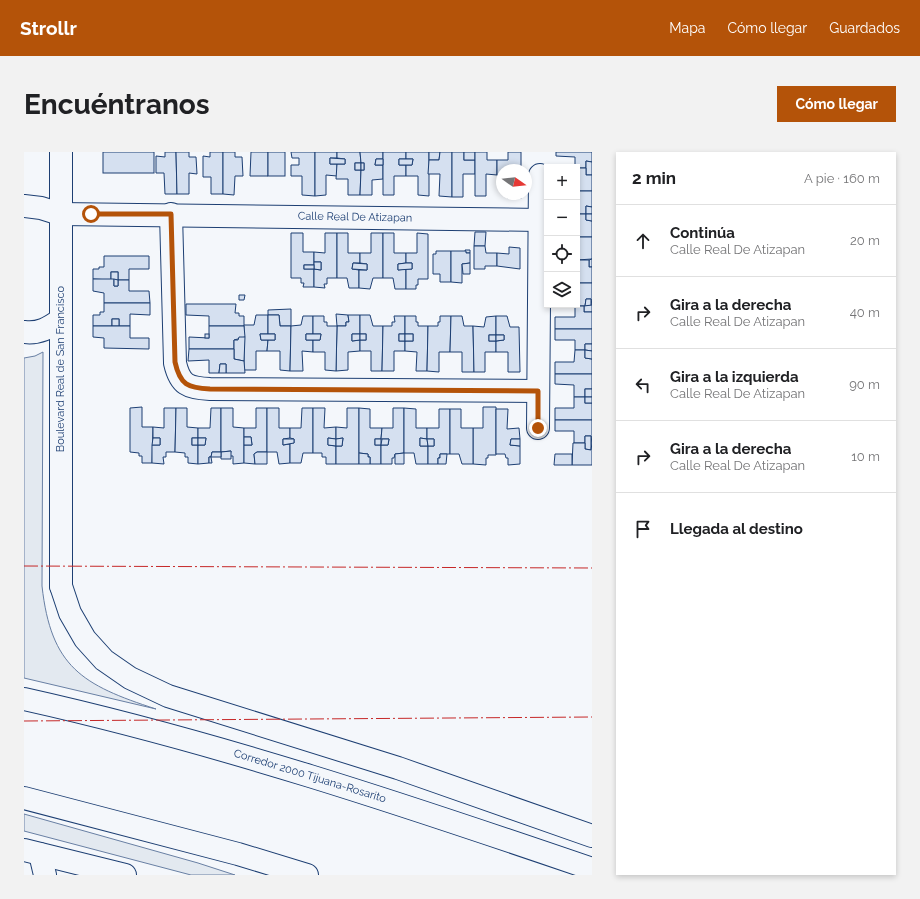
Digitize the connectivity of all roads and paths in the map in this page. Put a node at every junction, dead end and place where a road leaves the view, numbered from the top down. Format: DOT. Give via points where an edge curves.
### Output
graph roads {
  1 [pos="61,152"];
  2 [pos="540,175"];
  3 [pos="24,206"];
  4 [pos="60,214"];
  5 [pos="171,214"];
  6 [pos="540,220"];
  7 [pos="60,320"];
  8 [pos="24,332"];
  9 [pos="538,391"];
  10 [pos="538,428"];
  11 [pos="24,699"];
  12 [pos="24,798"];
  13 [pos="592,836"];
  14 [pos="36,860"];
  15 [pos="592,869"];
  16 [pos="125,875"];
  17 [pos="308,875"];
  1 -- 4 [label="main road, Boulevard Real de San Francisco"];
  2 -- 6 [label="main road"];
  3 -- 4 [label="main road, Calle Real De Atizapan"];
  4 -- 5 [label="main road, Calle Real De Atizapan"];
  4 -- 7 [label="main road, Boulevard Real de San Francisco"];
  5 -- 6 [label="main road, Calle Real De Atizapan"];
  5 -- 9 [label="main road" via="175,362 178,376 184,383 196,388 210,389"];
  6 -- 9 [label="main road"];
  7 -- 8 [label="main road" via="48,328 33,333"];
  7 -- 13 [label="main road, Boulevard Real de San Francisco" via="61,586 70,613 84,639 104,660 130,678 168,696 398,768"];
  9 -- 10 [label="main road"];
  11 -- 15 [label="main road, Corredor 2000 Tijuana-Rosarito" via="200,743 388,800"];
  12 -- 17 [label="main road"];
  14 -- 16 [label="main road"];
}
